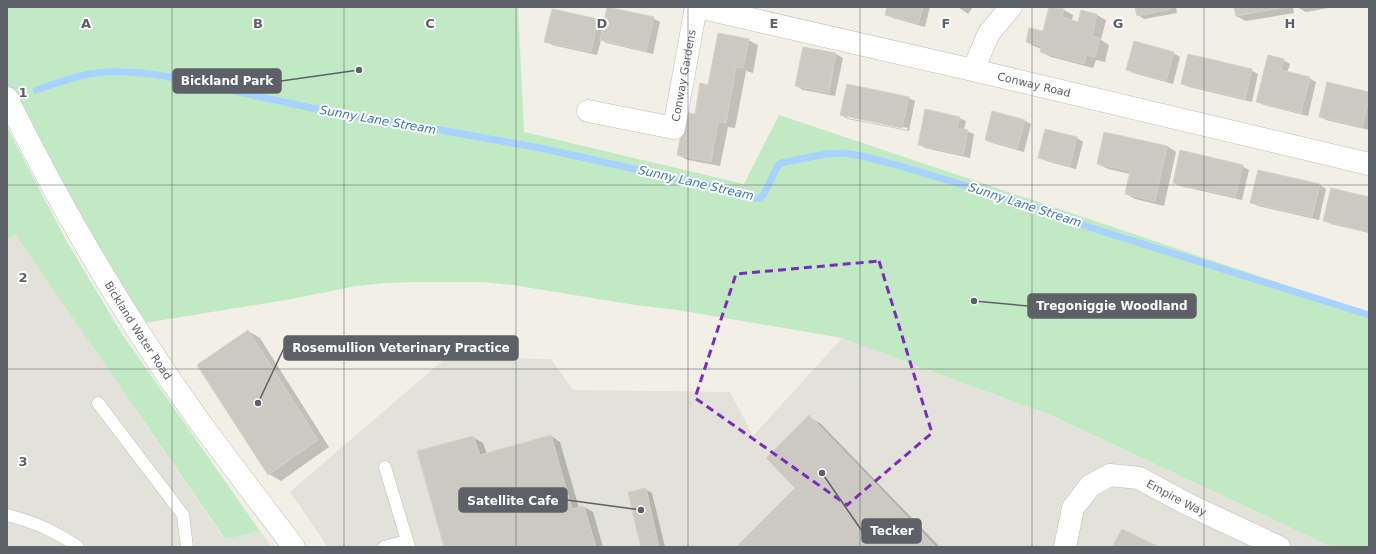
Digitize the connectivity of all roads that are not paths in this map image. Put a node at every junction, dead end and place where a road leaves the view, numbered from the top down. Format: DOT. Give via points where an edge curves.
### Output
graph roads {
  1 [pos="697,7"];
  2 [pos="1011,7"];
  3 [pos="973,70"];
  4 [pos="7,98"];
  5 [pos="588,111"];
  6 [pos="1369,164"];
  7 [pos="98,403"];
  8 [pos="385,467"];
  9 [pos="7,515"];
  10 [pos="408,544"];
  11 [pos="78,547"];
  12 [pos="187,547"];
  13 [pos="294,547"];
  14 [pos="384,547"];
  15 [pos="1065,547"];
  16 [pos="1279,547"];
  1 -- 3 [label="street, Conway Road"];
  1 -- 5 [label="street, Conway Gardens" via="674,128"];
  2 -- 3 [label="street" via="989,33"];
  3 -- 6 [label="street, Conway Road"];
  4 -- 13 [label="street, Bickland Water Road" via="80,236 150,348 199,421"];
  7 -- 12 [label="lane" via="184,515"];
  8 -- 10 [label="lane"];
  9 -- 11 [label="lane" via="27,520"];
  10 -- 14 [label="lane"];
  15 -- 16 [label="street, Empire Way" via="1074,508 1090,486 1110,475 1139,478 1187,504"];
}
